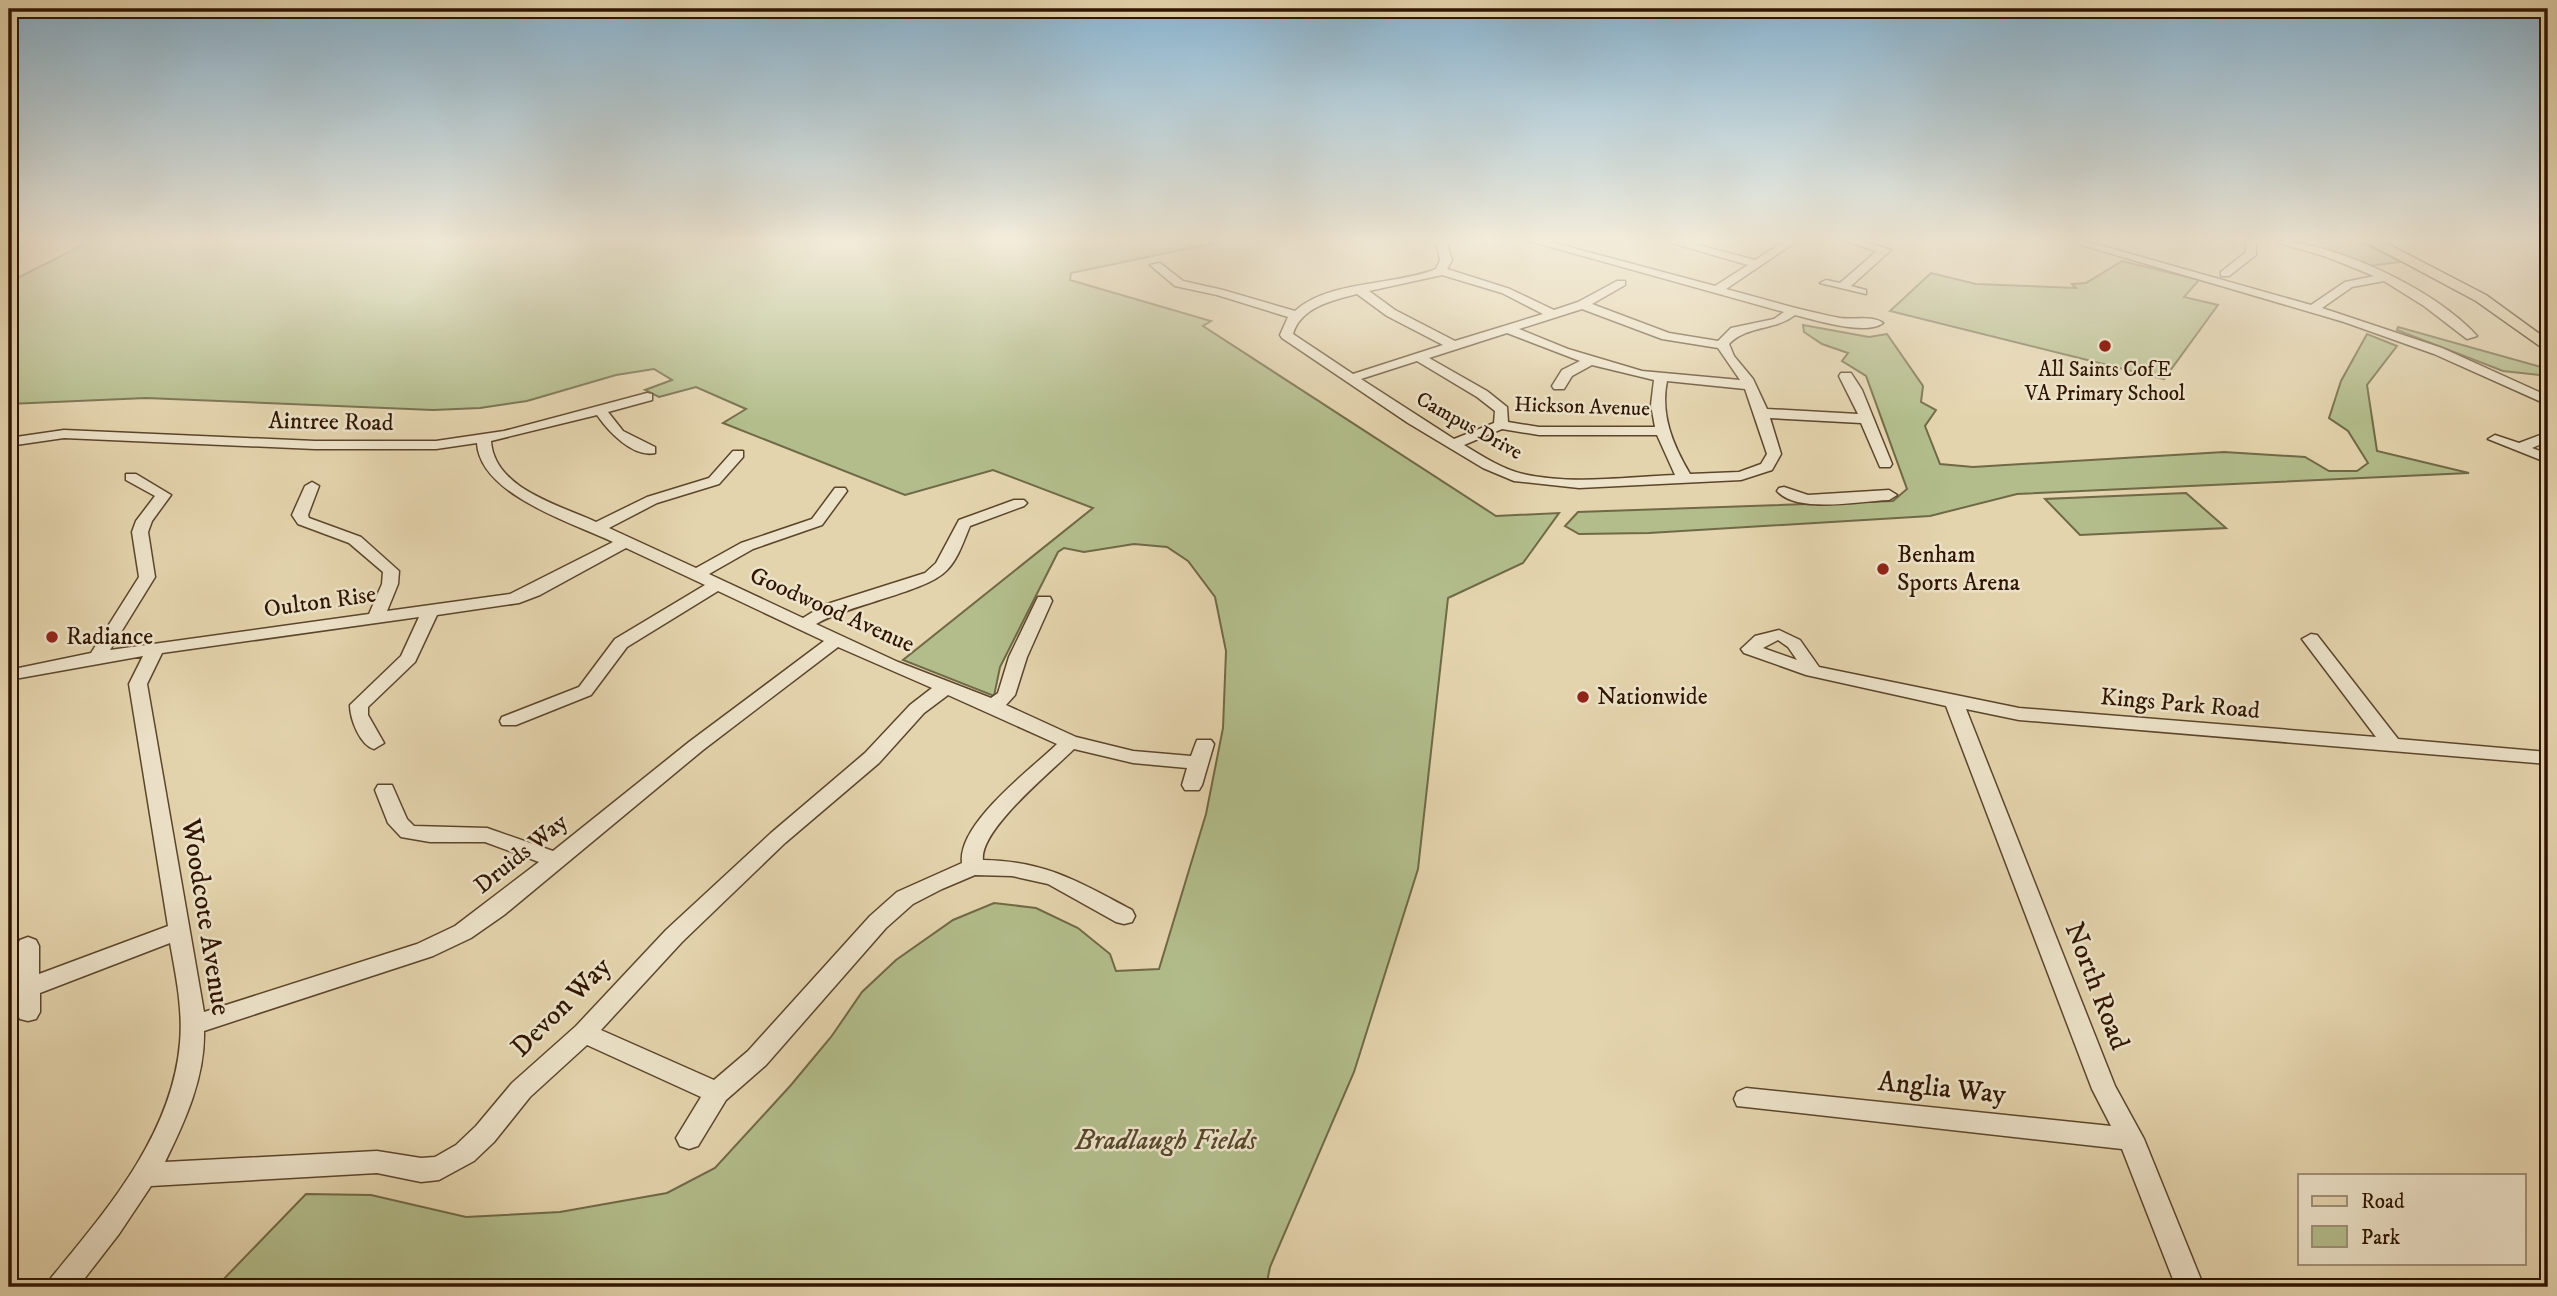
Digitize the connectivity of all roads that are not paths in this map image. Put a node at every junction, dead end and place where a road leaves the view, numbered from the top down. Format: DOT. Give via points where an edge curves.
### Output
graph roads {
  1 [pos="1250,301"];
  2 [pos="1320,301"];
  3 [pos="1375,301"];
  4 [pos="1527,301"];
  5 [pos="1588,301"];
  6 [pos="1759,301"];
  7 [pos="2295,301"];
  8 [pos="2323,301"];
  9 [pos="2425,301"];
  10 [pos="2486,301"];
  11 [pos="1582,305"];
  12 [pos="2315,307"];
  13 [pos="1793,311"];
  14 [pos="1553,314"];
  15 [pos="1297,316"];
  16 [pos="1877,323"];
  17 [pos="1509,329"];
  18 [pos="2489,337"];
  19 [pos="1722,345"];
  20 [pos="1454,346"];
  21 [pos="2548,347"];
  22 [pos="1419,357"];
  23 [pos="1591,360"];
  24 [pos="1846,376"];
  25 [pos="2501,378"];
  26 [pos="1349,379"];
  27 [pos="1661,379"];
  28 [pos="1749,385"];
  29 [pos="1559,386"];
  30 [pos="2548,390"];
  31 [pos="648,397"];
  32 [pos="2548,401"];
  33 [pos="600,410"];
  34 [pos="1760,413"];
  35 [pos="1867,419"];
  36 [pos="1501,425"];
  37 [pos="1662,431"];
  38 [pos="2548,436"];
  39 [pos="484,439"];
  40 [pos="2495,439"];
  41 [pos="9,442"];
  42 [pos="1454,444"];
  43 [pos="2520,449"];
  44 [pos="650,450"];
  45 [pos="738,454"];
  46 [pos="2548,459"];
  47 [pos="1885,464"];
  48 [pos="1757,472"];
  49 [pos="131,477"];
  50 [pos="1685,479"];
  51 [pos="312,485"];
  52 [pos="839,491"];
  53 [pos="1889,495"];
  54 [pos="1019,503"];
  55 [pos="597,528"];
  56 [pos="625,542"];
  57 [pos="696,575"];
  58 [pos="717,585"];
  59 [pos="1044,601"];
  60 [pos="430,612"];
  61 [pos="375,620"];
  62 [pos="1016,621"];
  63 [pos="1035,622"];
  64 [pos="803,625"];
  65 [pos="2311,639"];
  66 [pos="836,640"];
  67 [pos="155,649"];
  68 [pos="97,657"];
  69 [pos="1812,671"];
  70 [pos="9,675"];
  71 [pos="946,687"];
  72 [pos="1955,704"];
  73 [pos="993,706"];
  74 [pos="509,721"];
  75 [pos="1070,741"];
  76 [pos="374,743"];
  77 [pos="2392,745"];
  78 [pos="2548,758"];
  79 [pos="1192,785"];
  80 [pos="385,790"];
  81 [pos="554,860"];
  82 [pos="973,867"];
  83 [pos="1124,916"];
  84 [pos="180,930"];
  85 [pos="28,946"];
  86 [pos="28,988"];
  87 [pos="27,1012"];
  88 [pos="194,1025"];
  89 [pos="584,1033"];
  90 [pos="717,1093"];
  91 [pos="1746,1099"];
  92 [pos="689,1138"];
  93 [pos="2131,1139"];
  94 [pos="142,1175"];
  95 [pos="61,1287"];
  96 [pos="2190,1287"];
  1 -- 15 [label="street"];
  2 -- 15 [label="street"];
  3 -- 20 [label="street"];
  4 -- 14 [label="street"];
  5 -- 11 [label="street"];
  6 -- 13 [label="street"];
  7 -- 12 [label="street"];
  8 -- 12 [label="street"];
  9 -- 18 [label="street" via="2464,336"];
  10 -- 21 [label="main road"];
  11 -- 14 [label="street"];
  11 -- 19 [label="street" via="1666,336"];
  12 -- 25 [label="street"];
  13 -- 16 [label="street" via="1848,323"];
  13 -- 19 [label="street" via="1778,323 1735,331"];
  14 -- 17 [label="street"];
  15 -- 26 [label="street, Campus Drive" via="1286,328 1288,339"];
  17 -- 20 [label="street"];
  17 -- 23 [label="street"];
  19 -- 28 [label="street"];
  20 -- 22 [label="street"];
  22 -- 26 [label="street"];
  22 -- 36 [label="street" via="1497,404 1502,410"];
  23 -- 27 [label="street"];
  23 -- 29 [label="street" via="1567,373"];
  24 -- 35 [label="street"];
  25 -- 30 [label="street"];
  25 -- 32 [label="street"];
  26 -- 42 [label="street, Campus Drive"];
  27 -- 28 [label="street"];
  27 -- 37 [label="street" via="1657,399"];
  28 -- 34 [label="street"];
  31 -- 33 [label="street, Aintree Road"];
  33 -- 39 [label="street, Aintree Road"];
  33 -- 44 [label="street" via="618,434"];
  34 -- 35 [label="street"];
  34 -- 48 [label="street" via="1774,454 1771,463"];
  35 -- 47 [label="street"];
  36 -- 37 [label="street, Hickson Avenue" via="1539,431"];
  36 -- 42 [label="street"];
  37 -- 50 [label="street"];
  38 -- 43 [label="street"];
  39 -- 41 [label="street, Aintree Road" via="366,446 64,434"];
  39 -- 55 [label="street, Goodwood Avenue" via="485,456 503,482"];
  40 -- 43 [label="street"];
  42 -- 50 [label="street, Campus Drive" via="1507,474 1532,481 1579,484"];
  43 -- 46 [label="street"];
  45 -- 55 [label="street" via="714,481 652,500"];
  48 -- 50 [label="street, Campus Drive"];
  48 -- 53 [label="street" via="1788,498"];
  49 -- 68 [label="street" via="163,495 144,518 140,533 147,577"];
  51 -- 61 [label="street" via="300,515 303,521 355,540 391,572"];
  52 -- 57 [label="street" via="817,523 747,546"];
  54 -- 64 [label="street" via="964,523 943,565 931,576 830,608"];
  55 -- 56 [label="street, Goodwood Avenue"];
  56 -- 57 [label="street, Goodwood Avenue"];
  56 -- 60 [label="street, Oulton Rise" via="513,600"];
  57 -- 58 [label="street, Goodwood Avenue"];
  58 -- 64 [label="street, Goodwood Avenue"];
  58 -- 74 [label="street" via="621,643 585,691"];
  59 -- 63 [label="street"];
  60 -- 61 [label="street, Oulton Rise"];
  60 -- 76 [label="street" via="409,658 359,705 359,715"];
  61 -- 67 [label="street, Oulton Rise"];
  62 -- 63 [label="street"];
  63 -- 73 [label="street" via="1017,657 1006,695"];
  64 -- 66 [label="street, Goodwood Avenue"];
  65 -- 77 [label="street"];
  66 -- 71 [label="street, Goodwood Avenue"];
  66 -- 81 [label="street, Druids Way"];
  67 -- 68 [label="street, Oulton Rise"];
  67 -- 84 [label="street, Woodcote Avenue" via="138,684"];
  68 -- 70 [label="street, Oulton Rise"];
  69 -- 72 [label="street, Kings Park Road"];
  71 -- 73 [label="street, Goodwood Avenue"];
  71 -- 89 [label="street, Devon Way" via="674,936"];
  72 -- 77 [label="street, Kings Park Road" via="2051,718"];
  72 -- 93 [label="street, North Road" via="2104,1088"];
  73 -- 75 [label="street, Goodwood Avenue"];
  75 -- 79 [label="street, Goodwood Avenue" via="1133,757 1201,754"];
  75 -- 82 [label="street" via="983,827 971,851"];
  77 -- 78 [label="street, Kings Park Road"];
  80 -- 81 [label="street" via="398,823 408,832 487,835"];
  81 -- 88 [label="street, Druids Way" via="496,909 445,942"];
  82 -- 83 [label="street" via="1012,868 1054,878"];
  82 -- 90 [label="street" via="905,898 878,922 757,1058"];
  84 -- 86 [label="street"];
  84 -- 88 [label="street, Woodcote Avenue"];
  85 -- 86 [label="street"];
  86 -- 87 [label="street"];
  88 -- 94 [label="street, Woodcote Avenue" via="190,1063 177,1106"];
  89 -- 90 [label="street"];
  89 -- 94 [label="street, Devon Way" via="521,1090 475,1144 439,1168 421,1170 377,1162"];
  90 -- 92 [label="street"];
  91 -- 93 [label="street, Anglia Way"];
  93 -- 96 [label="street, North Road"];
  94 -- 95 [label="street, Woodcote Avenue"];
}
